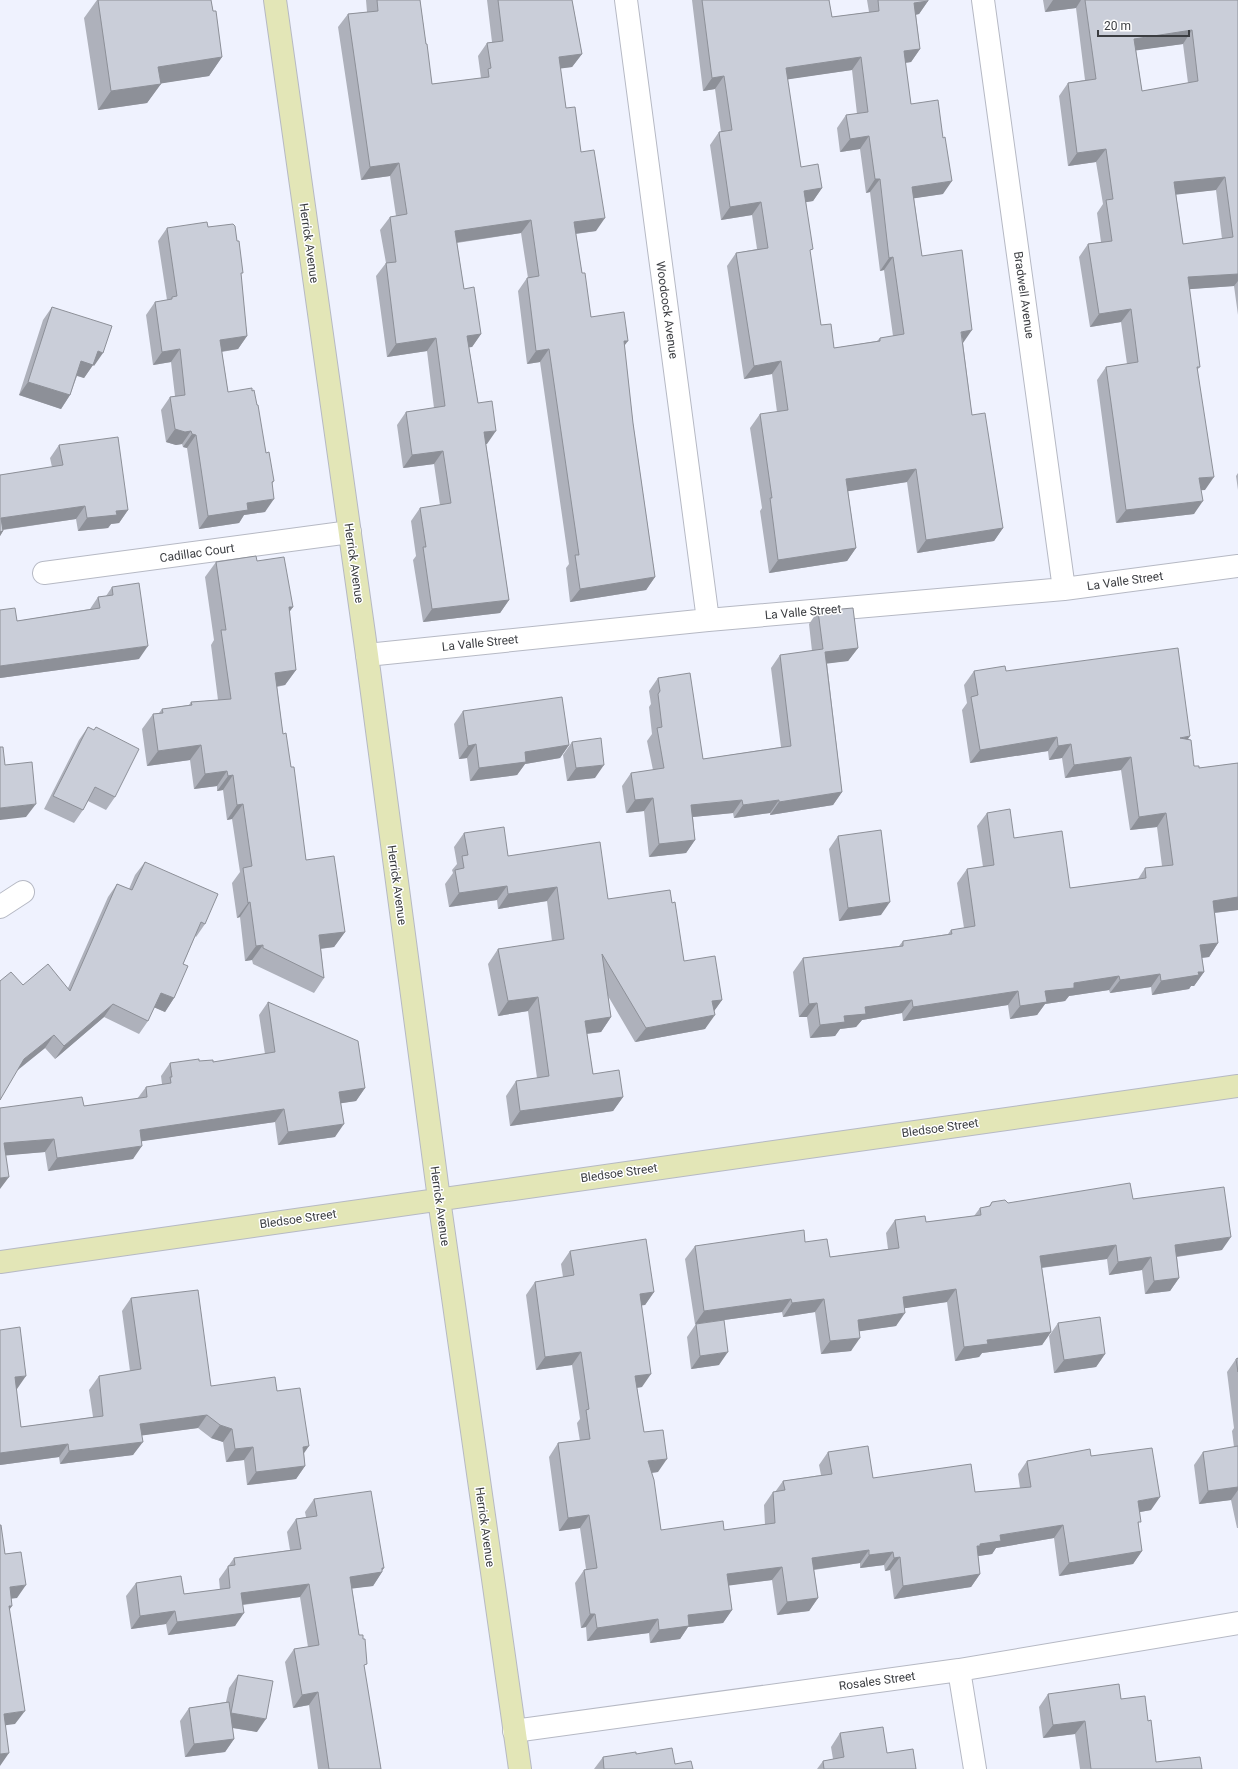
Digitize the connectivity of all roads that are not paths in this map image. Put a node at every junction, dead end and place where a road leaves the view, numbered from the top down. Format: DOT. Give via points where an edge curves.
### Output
graph roads {
  1 [pos="275,0"];
  2 [pos="626,0"];
  3 [pos="983,0"];
  4 [pos="350,532"];
  5 [pos="1238,566"];
  6 [pos="44,573"];
  7 [pos="1064,589"];
  8 [pos="708,620"];
  9 [pos="367,655"];
  10 [pos="23,892"];
  11 [pos="0,907"];
  12 [pos="1238,1086"];
  13 [pos="439,1199"];
  14 [pos="0,1262"];
  15 [pos="1238,1623"];
  16 [pos="959,1670"];
  17 [pos="514,1731"];
  18 [pos="520,1769"];
  19 [pos="975,1769"];
  1 -- 4 [label="street, Herrick Avenue"];
  2 -- 8 [label="street, Woodcock Avenue"];
  3 -- 7 [label="street, Bradwell Avenue"];
  4 -- 6 [label="street, Cadillac Court"];
  4 -- 9 [label="street, Herrick Avenue"];
  5 -- 7 [label="street, La Valle Street"];
  7 -- 8 [label="street, La Valle Street"];
  8 -- 9 [label="street, La Valle Street"];
  9 -- 13 [label="street, Herrick Avenue"];
  10 -- 11 [label="street"];
  12 -- 13 [label="street, Bledsoe Street"];
  13 -- 14 [label="street, Bledsoe Street"];
  13 -- 17 [label="street, Herrick Avenue"];
  15 -- 16 [label="street, Rosales Street"];
  16 -- 17 [label="street, Rosales Street"];
  16 -- 19 [label="street"];
  17 -- 18 [label="street, Herrick Avenue"];
}
